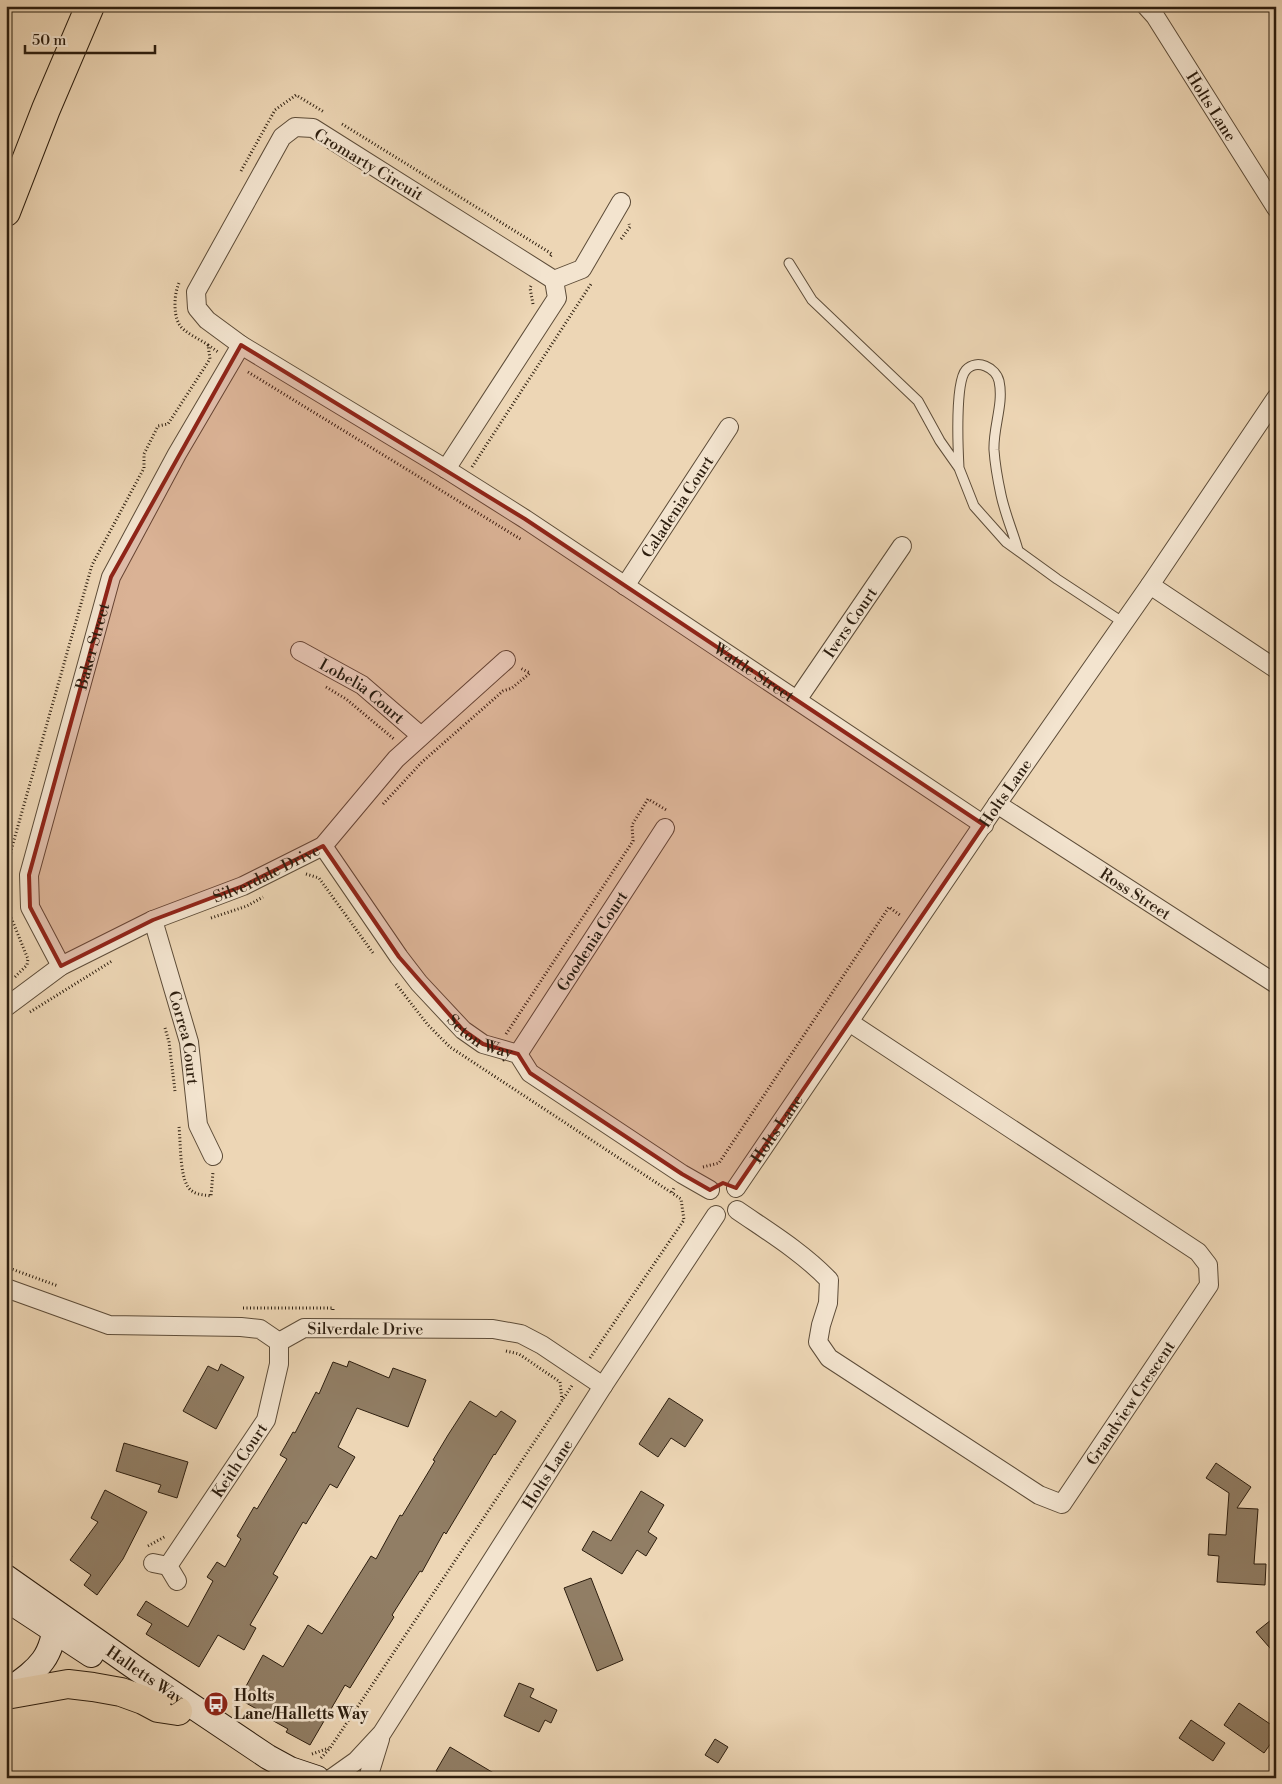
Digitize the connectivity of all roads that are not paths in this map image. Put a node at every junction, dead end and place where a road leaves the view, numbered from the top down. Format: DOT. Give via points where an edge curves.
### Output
graph roads {
  1 [pos="90,6"];
  2 [pos="1146,6"];
  3 [pos="621,202"];
  4 [pos="1276,208"];
  5 [pos="6,212"];
  6 [pos="790,263"];
  7 [pos="547,275"];
  8 [pos="241,345"];
  9 [pos="1276,398"];
  10 [pos="729,427"];
  11 [pos="959,468"];
  12 [pos="446,469"];
  13 [pos="525,519"];
  14 [pos="902,546"];
  15 [pos="1018,550"];
  16 [pos="625,586"];
  17 [pos="1150,586"];
  18 [pos="1124,623"];
  19 [pos="300,651"];
  20 [pos="506,660"];
  21 [pos="1276,669"];
  22 [pos="797,700"];
  23 [pos="420,735"];
  24 [pos="997,804"];
  25 [pos="984,825"];
  26 [pos="664,828"];
  27 [pos="323,846"];
  28 [pos="153,920"];
  29 [pos="61,966"];
  30 [pos="1276,984"];
  31 [pos="6,1007"];
  32 [pos="849,1022"];
  33 [pos="518,1054"];
  34 [pos="213,1156"];
  35 [pos="736,1188"];
  36 [pos="710,1190"];
  37 [pos="737,1210"];
  38 [pos="716,1215"];
  39 [pos="6,1288"];
  40 [pos="279,1342"];
  41 [pos="603,1386"];
  42 [pos="6,1576"];
  43 [pos="177,1582"];
  44 [pos="6,1599"];
  45 [pos="55,1621"];
  46 [pos="6,1694"];
  47 [pos="178,1711"];
  48 [pos="382,1734"];
  49 [pos="278,1778"];
  50 [pos="317,1778"];
  51 [pos="332,1778"];
  52 [pos="368,1778"];
  1 -- 5 [label="highway"];
  2 -- 4 [label="street, Holts Lane"];
  3 -- 7 [label="street" via="582,269"];
  6 -- 11 [label="lane" via="812,300 918,401"];
  7 -- 8 [label="street, Cromarty Circuit" via="313,128 295,127 282,137 196,292 196,308"];
  7 -- 12 [label="street" via="557,298"];
  8 -- 12 [label="street, Cromarty Circuit"];
  8 -- 29 [label="street, Baker Street" via="177,454 111,577 29,875 30,907"];
  9 -- 17 [label="street, Holts Lane"];
  10 -- 16 [label="street, Caladenia Court"];
  11 -- 15 [label="lane" via="974,506 1006,542"];
  11 -- 15 [label="lane" via="960,383 966,370 977,364 984,365 999,380 1000,403 994,448 1001,496"];
  12 -- 13 [label="street, Cromarty Circuit"];
  13 -- 16 [label="street, Wattle Street"];
  14 -- 22 [label="street, Ivers Court"];
  15 -- 18 [label="lane"];
  16 -- 22 [label="street, Wattle Street"];
  17 -- 18 [label="street, Holts Lane"];
  17 -- 21 [label="street"];
  18 -- 24 [label="street, Holts Lane"];
  19 -- 23 [label="street, Lobelia Court" via="362,685"];
  20 -- 23 [label="street, Silverdale Drive"];
  22 -- 25 [label="street, Wattle Street"];
  23 -- 27 [label="street, Silverdale Drive"];
  24 -- 25 [label="street, Holts Lane"];
  24 -- 30 [label="street, Ross Street"];
  25 -- 32 [label="street, Holts Lane"];
  26 -- 33 [label="street, Goodenia Court"];
  27 -- 28 [label="street, Silverdale Drive" via="243,886"];
  27 -- 33 [label="street, Seton Way" via="399,957 462,1030 483,1044"];
  28 -- 29 [label="street, Silverdale Drive"];
  28 -- 34 [label="street, Correa Court" via="189,1042 198,1125"];
  29 -- 31 [label="street, Silverdale Drive"];
  32 -- 35 [label="street, Holts Lane"];
  32 -- 37 [label="street, Grandview Crescent" via="1198,1252 1208,1265 1209,1285 1062,1504 1039,1495 829,1358 818,1342 828,1302 829,1280 814,1264"];
  33 -- 36 [label="street, Seton Way" via="530,1073"];
  35 -- 36 [label="street" via="723,1183"];
  35 -- 37 [label="street" via="740,1199"];
  36 -- 38 [label="street" via="708,1206"];
  37 -- 38 [label="street" via="727,1216"];
  38 -- 41 [label="street, Holts Lane"];
  39 -- 40 [label="street" via="108,1325 241,1327 260,1329"];
  40 -- 41 [label="street, Silverdale Drive" via="304,1328 493,1329 521,1334"];
  40 -- 43 [label="street, Keith Court" via="279,1364 266,1420 160,1564"];
  41 -- 48 [label="street, Holts Lane"];
  42 -- 45 [label="street, Halletts Way" via="36,1599"];
  44 -- 45 [label="street, Halletts Way"];
  45 -- 46 [label="street" via="54,1639 46,1657 33,1673"];
  45 -- 47 [label="street, Halletts Way" via="124,1677"];
  45 -- 50 [label="street, Halletts Way" via="137,1669 268,1757"];
  46 -- 47 [label="highway" via="68,1684 93,1686 121,1692 158,1708"];
  47 -- 49 [label="street, Halletts Way"];
  48 -- 51 [label="street, Holts Lane" via="356,1761"];
  48 -- 52 [label="street, Holts Lane"];
}
